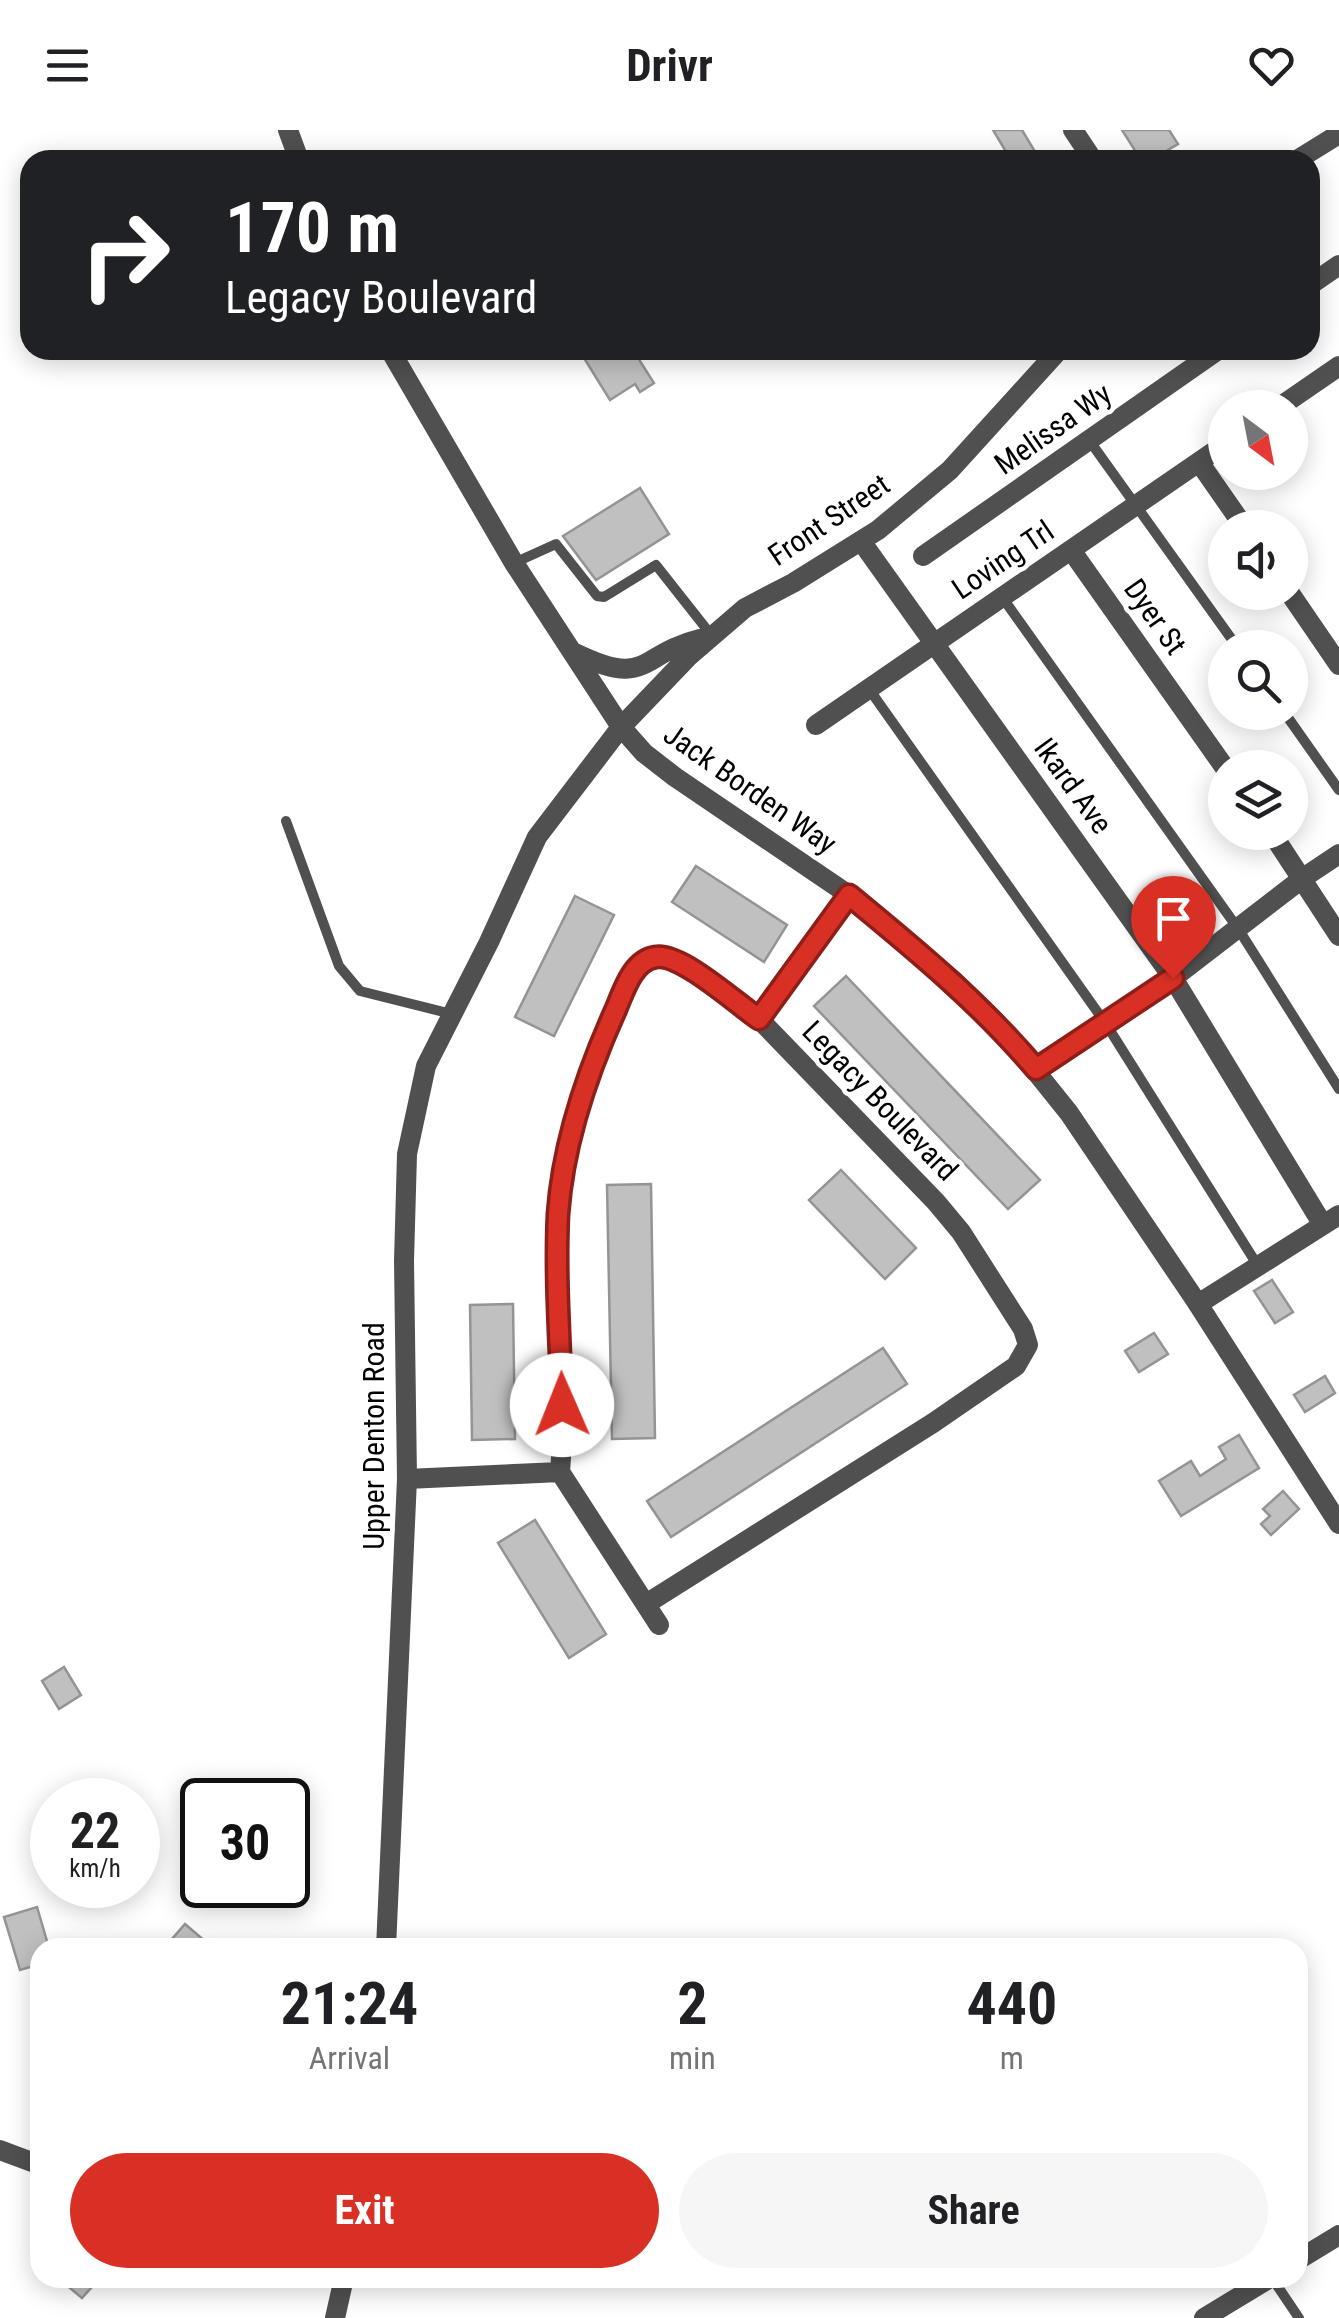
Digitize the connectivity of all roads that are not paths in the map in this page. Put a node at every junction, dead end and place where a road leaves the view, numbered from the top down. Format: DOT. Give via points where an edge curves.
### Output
graph roads {
  1 [pos="1339,134"];
  2 [pos="1313,150"];
  3 [pos="396,360"];
  4 [pos="1050,360"];
  5 [pos="1204,360"];
  6 [pos="1339,366"];
  7 [pos="1304,390"];
  8 [pos="1090,440"];
  9 [pos="1208,456"];
  10 [pos="1199,462"];
  11 [pos="1136,505"];
  12 [pos="1232,510"];
  13 [pos="861,540"];
  14 [pos="1071,550"];
  15 [pos="923,556"];
  16 [pos="514,563"];
  17 [pos="1002,597"];
  18 [pos="1302,610"];
  19 [pos="1225,630"];
  20 [pos="712,636"];
  21 [pos="934,644"];
  22 [pos="572,651"];
  23 [pos="1339,664"];
  24 [pos="869,688"];
  25 [pos="816,725"];
  26 [pos="621,727"];
  27 [pos="1297,730"];
  28 [pos="1212,750"];
  29 [pos="1339,790"];
  30 [pos="286,821"];
  31 [pos="1283,850"];
  32 [pos="1339,854"];
  33 [pos="1303,878"];
  34 [pos="849,895"];
  35 [pos="1239,930"];
  36 [pos="1339,936"];
  37 [pos="489,942"];
  38 [pos="1173,978"];
  39 [pos="453,1015"];
  40 [pos="759,1019"];
  41 [pos="1106,1024"];
  42 [pos="1036,1069"];
  43 [pos="1339,1089"];
  44 [pos="1331,1220"];
  45 [pos="1258,1266"];
  46 [pos="1198,1304"];
  47 [pos="560,1472"];
  48 [pos="408,1479"];
  49 [pos="1339,1524"];
  50 [pos="646,1604"];
  51 [pos="659,1625"];
  52 [pos="386,1938"];
  53 [pos="0,2150"];
  54 [pos="30,2161"];
  55 [pos="1339,2234"];
  56 [pos="1308,2254"];
  57 [pos="342,2288"];
  58 [pos="1254,2288"];
  59 [pos="1278,2288"];
  60 [pos="335,2318"];
  61 [pos="1204,2318"];
  62 [pos="1299,2318"];
  1 -- 2 [label="street"];
  3 -- 16 [label="street, Jack Borden Way"];
  4 -- 13 [label="street, Front Street" via="950,470"];
  5 -- 8 [label="street, Melissa Wy"];
  6 -- 7 [label="street"];
  8 -- 11 [label="lane"];
  8 -- 15 [label="street, Melissa Wy"];
  9 -- 10 [label="street, Loving Trl"];
  10 -- 11 [label="street, Loving Trl"];
  10 -- 12 [label="street"];
  11 -- 14 [label="street, Loving Trl"];
  11 -- 19 [label="lane"];
  13 -- 20 [label="street, Front Street" via="746,608"];
  13 -- 21 [label="street, Ikard Ave"];
  14 -- 17 [label="street, Loving Trl"];
  14 -- 28 [label="street, Dyer St"];
  16 -- 20 [label="lane" via="556,544 604,597 656,565"];
  16 -- 22 [label="street, Jack Borden Way"];
  17 -- 21 [label="street, Loving Trl"];
  17 -- 35 [label="lane"];
  18 -- 23 [label="street"];
  20 -- 22 [label="street" via="631,670 607,668"];
  20 -- 26 [label="street, Front Street"];
  21 -- 24 [label="street, Loving Trl"];
  21 -- 38 [label="street, Ikard Ave"];
  22 -- 26 [label="street, Jack Borden Way"];
  24 -- 25 [label="street, Loving Trl"];
  24 -- 41 [label="lane"];
  26 -- 34 [label="street, Jack Borden Way" via="676,777"];
  26 -- 37 [label="street, Front Street" via="537,837"];
  27 -- 29 [label="lane"];
  30 -- 39 [label="lane" via="350,982"];
  31 -- 33 [label="street"];
  32 -- 33 [label="street"];
  33 -- 35 [label="street"];
  33 -- 36 [label="street"];
  34 -- 40 [label="street"];
  34 -- 42 [label="street, Jack Borden Way" via="952,980"];
  35 -- 38 [label="street"];
  35 -- 43 [label="lane"];
  37 -- 39 [label="street, Upper Denton Road"];
  38 -- 41 [label="street"];
  38 -- 44 [label="street, Ikard Ave"];
  39 -- 48 [label="street, Upper Denton Road" via="426,1066 407,1154"];
  40 -- 47 [label="street, Legacy Boulevard" via="680,962 659,956 643,961 631,976 597,1052 558,1214"];
  40 -- 50 [label="street, Legacy Boulevard" via="936,1202 1024,1329 1028,1345 1016,1366 933,1423"];
  41 -- 42 [label="street"];
  41 -- 45 [label="lane"];
  42 -- 46 [label="street, Jack Borden Way"];
  44 -- 45 [label="street"];
  45 -- 46 [label="street"];
  46 -- 49 [label="street, Jack Borden Way"];
  47 -- 48 [label="street"];
  47 -- 50 [label="street"];
  48 -- 52 [label="street, Upper Denton Road"];
  50 -- 51 [label="street"];
  53 -- 54 [label="street"];
  55 -- 56 [label="street"];
  57 -- 60 [label="street"];
  58 -- 61 [label="street"];
  59 -- 62 [label="lane"];
}
